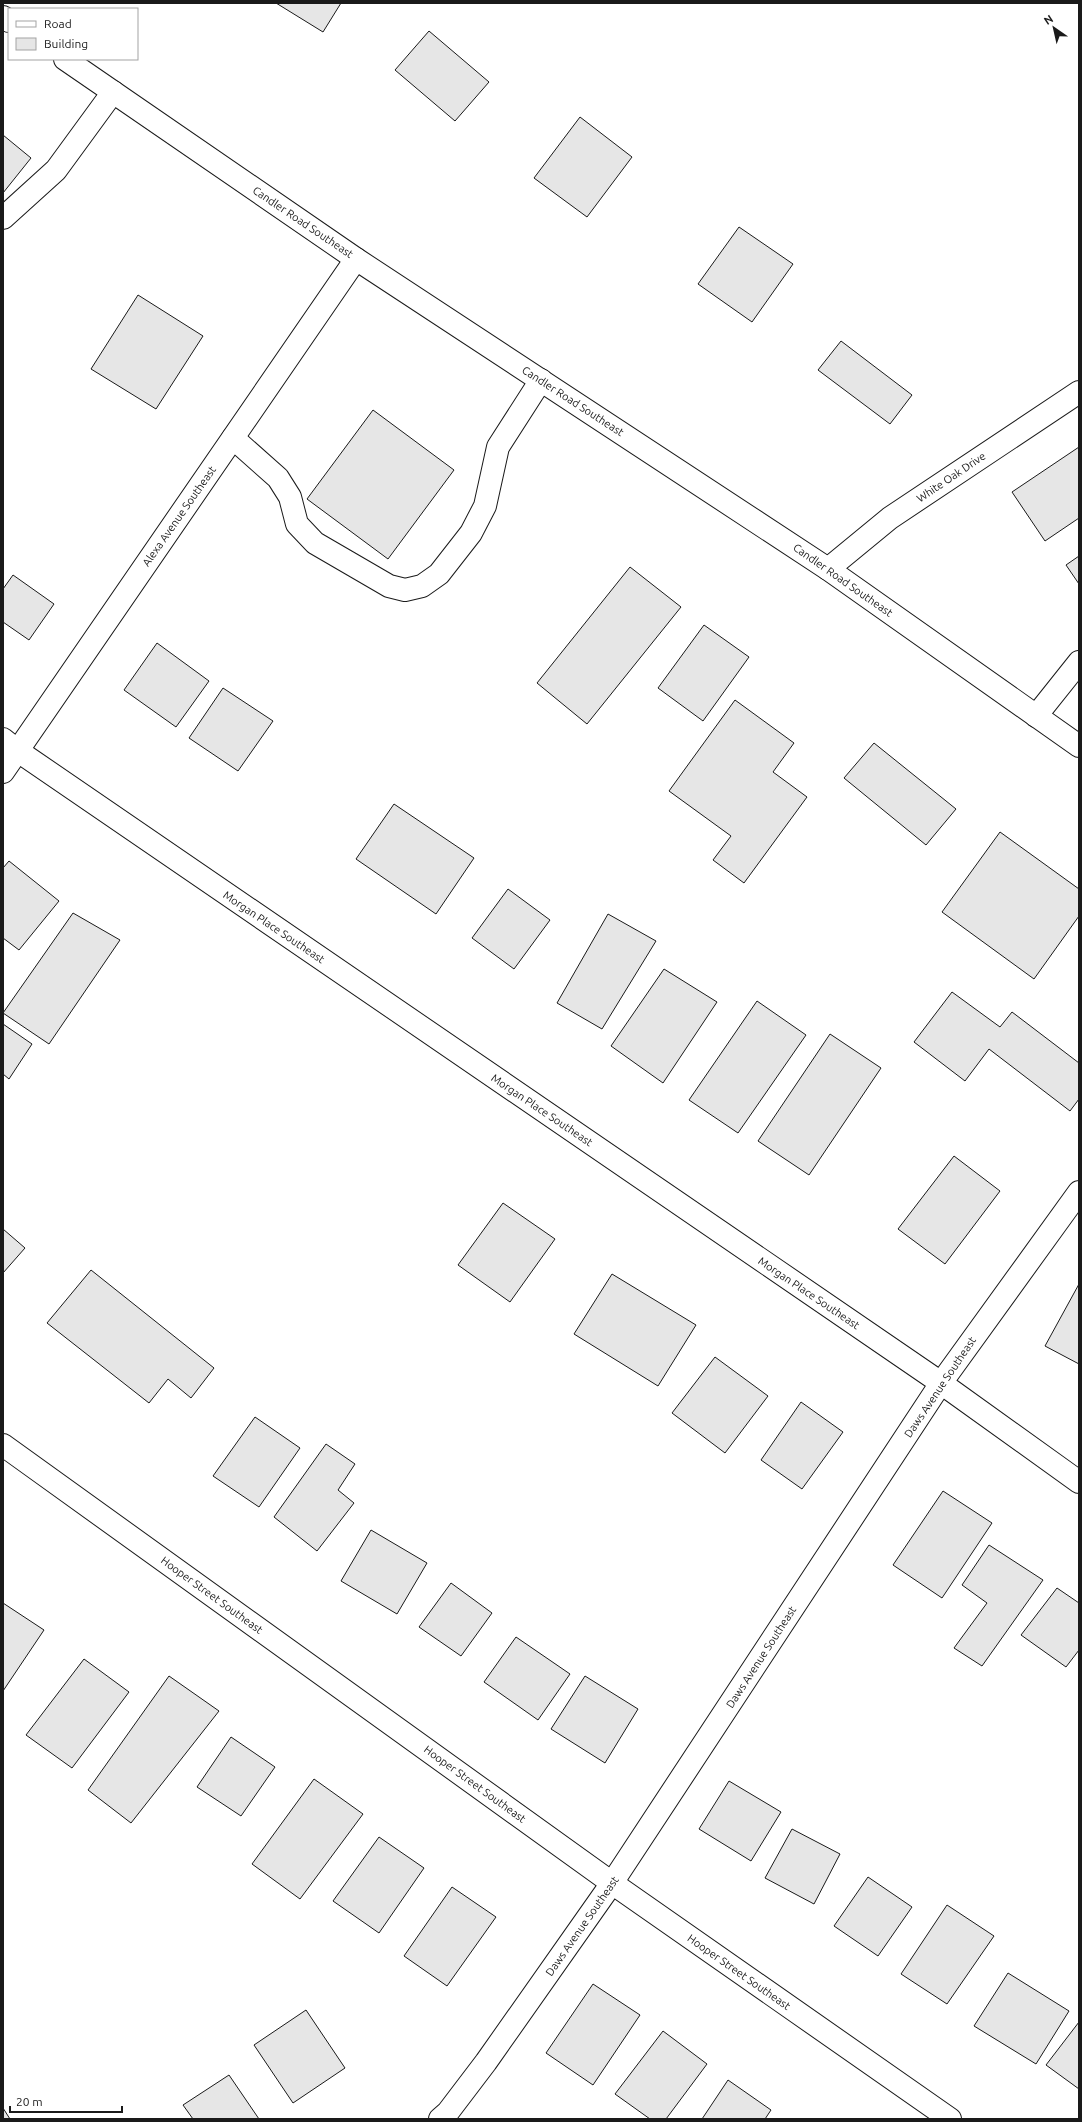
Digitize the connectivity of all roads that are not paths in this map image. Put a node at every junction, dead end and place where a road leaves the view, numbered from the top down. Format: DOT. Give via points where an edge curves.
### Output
graph roads {
  1 [pos="66,60"];
  2 [pos="113,92"];
  3 [pos="3,218"];
  4 [pos="356,259"];
  5 [pos="541,380"];
  6 [pos="1079,392"];
  7 [pos="233,438"];
  8 [pos="828,568"];
  9 [pos="1079,662"];
  10 [pos="1036,716"];
  11 [pos="10,745"];
  12 [pos="1079,746"];
  13 [pos="3,772"];
  14 [pos="1079,1192"];
  15 [pos="941,1383"];
  16 [pos="3,1445"];
  17 [pos="1079,1482"];
  18 [pos="612,1883"];
  19 [pos="440,2119"];
  20 [pos="950,2119"];
  1 -- 2 [label="street, Candler Road Southeast"];
  2 -- 3 [label="street" via="56,170"];
  2 -- 4 [label="street, Candler Road Southeast"];
  4 -- 5 [label="street, Candler Road Southeast"];
  4 -- 7 [label="street, Alexa Avenue Southeast"];
  5 -- 7 [label="street" via="498,447 484,506 471,533 439,574 422,586 405,590 389,586 316,543 296,524 290,497 278,478"];
  5 -- 8 [label="street, Candler Road Southeast"];
  6 -- 8 [label="street, White Oak Drive" via="890,518"];
  7 -- 11 [label="street, Alexa Avenue Southeast"];
  8 -- 10 [label="street, Candler Road Southeast"];
  9 -- 10 [label="street"];
  10 -- 12 [label="street, Candler Road Southeast"];
  11 -- 13 [label="street, Alexa Avenue Southeast"];
  11 -- 15 [label="street, Morgan Place Southeast"];
  14 -- 15 [label="street, Daws Avenue Southeast"];
  15 -- 17 [label="street, Morgan Place Southeast"];
  15 -- 18 [label="street, Daws Avenue Southeast"];
  16 -- 18 [label="street, Hooper Street Southeast"];
  18 -- 19 [label="street, Daws Avenue Southeast" via="486,2062"];
  18 -- 20 [label="street, Hooper Street Southeast"];
}
